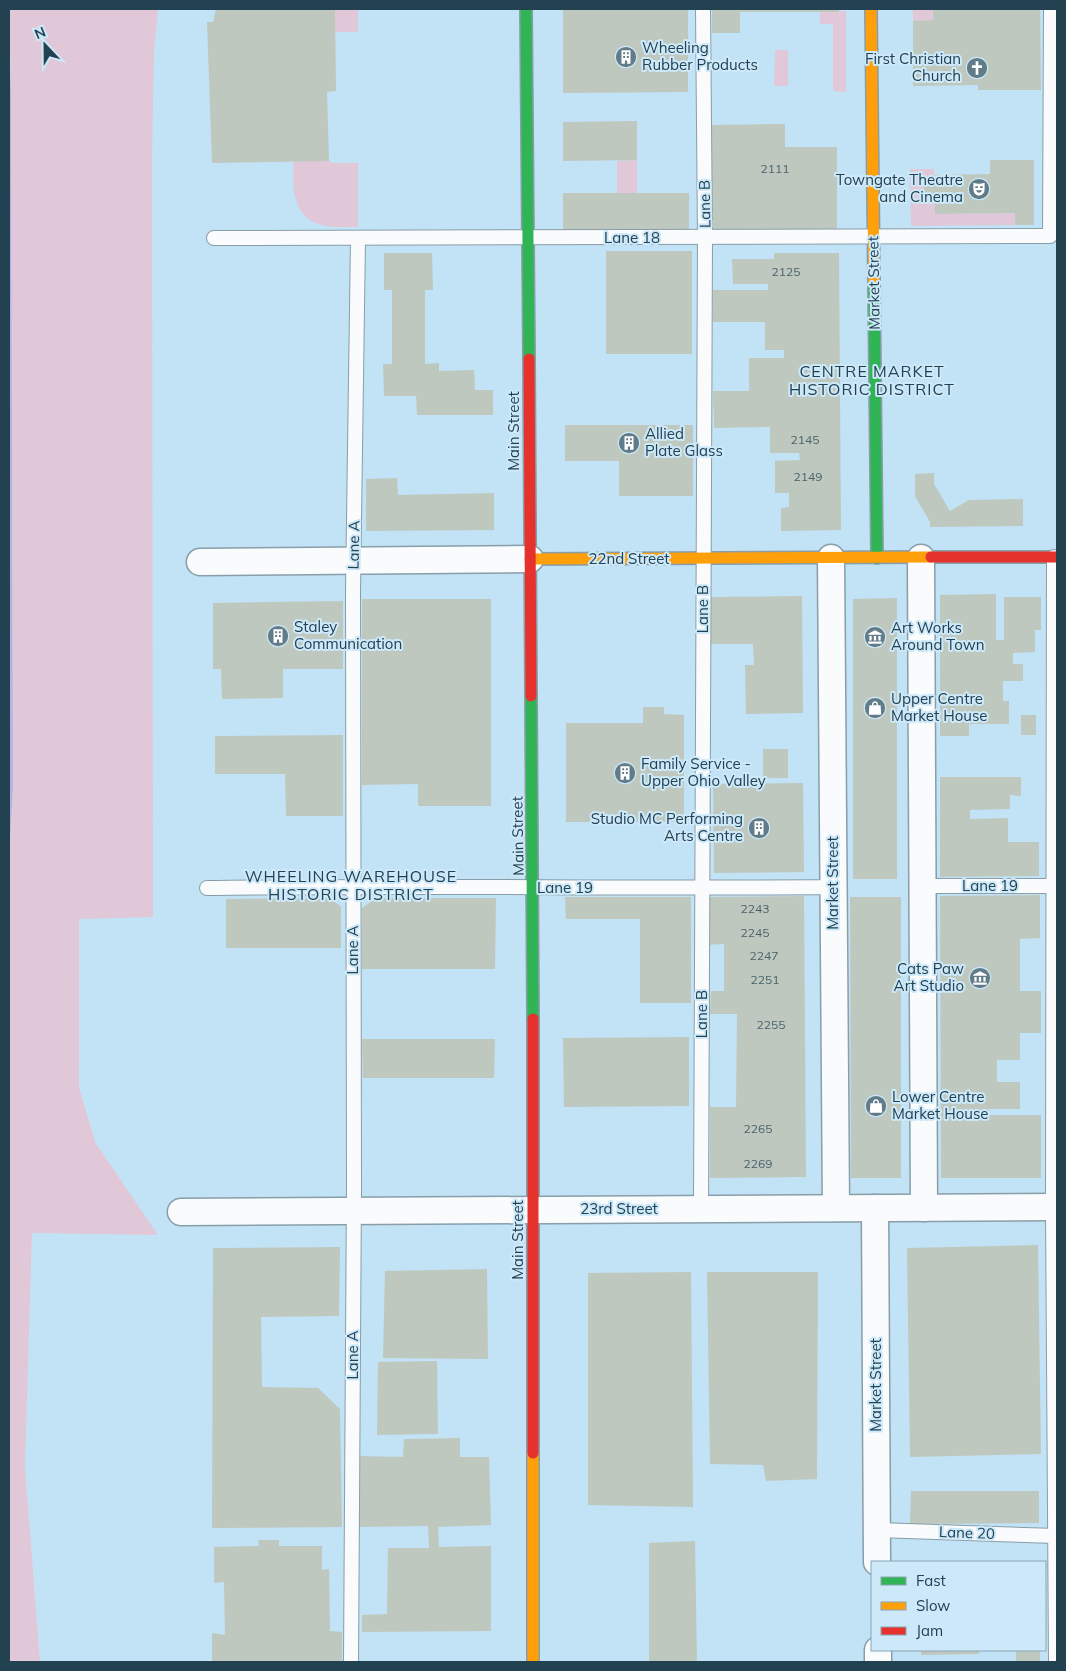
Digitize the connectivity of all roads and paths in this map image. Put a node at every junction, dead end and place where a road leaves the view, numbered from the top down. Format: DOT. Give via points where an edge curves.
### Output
graph roads {
  1 [pos="526,9"];
  2 [pos="702,9"];
  3 [pos="872,9"];
  4 [pos="1051,9"];
  5 [pos="214,238"];
  6 [pos="358,238"];
  7 [pos="528,238"];
  8 [pos="705,238"];
  9 [pos="874,238"];
  10 [pos="1055,557"];
  11 [pos="831,558"];
  12 [pos="878,558"];
  13 [pos="921,558"];
  14 [pos="530,559"];
  15 [pos="703,559"];
  16 [pos="353,561"];
  17 [pos="200,562"];
  18 [pos="352,886"];
  19 [pos="922,886"];
  20 [pos="1055,886"];
  21 [pos="833,887"];
  22 [pos="207,888"];
  23 [pos="534,888"];
  24 [pos="702,888"];
  25 [pos="1055,1207"];
  26 [pos="836,1208"];
  27 [pos="875,1208"];
  28 [pos="924,1208"];
  29 [pos="701,1209"];
  30 [pos="533,1210"];
  31 [pos="353,1211"];
  32 [pos="181,1212"];
  33 [pos="877,1530"];
  34 [pos="1057,1536"];
  35 [pos="877,1561"];
  36 [pos="351,1662"];
  37 [pos="533,1662"];
  38 [pos="1056,1662"];
  1 -- 7 [label="street, Main Street"];
  2 -- 8 [label="lane, Lane B"];
  3 -- 9 [label="street, Market Street"];
  4 -- 9 [label="lane, Lane 18" via="1050,236"];
  5 -- 6 [label="lane, Lane 18"];
  6 -- 7 [label="lane, Lane 18"];
  6 -- 16 [label="lane, Lane A"];
  7 -- 8 [label="lane, Lane 18"];
  7 -- 14 [label="street, Main Street"];
  8 -- 9 [label="lane, Lane 18"];
  8 -- 15 [label="lane, Lane B"];
  9 -- 12 [label="street, Market Street"];
  10 -- 13 [label="street, 22nd Street"];
  10 -- 20 [label="lane"];
  11 -- 12 [label="street, 22nd Street"];
  11 -- 15 [label="street, 22nd Street"];
  11 -- 21 [label="street, Market Street"];
  12 -- 13 [label="street, 22nd Street"];
  13 -- 19 [label="street"];
  14 -- 15 [label="street, 22nd Street"];
  14 -- 16 [label="street, 22nd Street"];
  14 -- 23 [label="street, Main Street"];
  15 -- 24 [label="lane, Lane B"];
  16 -- 17 [label="street, 22nd Street"];
  16 -- 18 [label="lane, Lane A"];
  18 -- 22 [label="lane, Lane 19"];
  18 -- 23 [label="lane, Lane 19"];
  18 -- 31 [label="lane, Lane A"];
  19 -- 20 [label="lane, Lane 19"];
  19 -- 28 [label="street"];
  20 -- 25 [label="lane"];
  21 -- 24 [label="lane, Lane 19"];
  21 -- 26 [label="street, Market Street"];
  23 -- 24 [label="lane, Lane 19"];
  23 -- 30 [label="street, Main Street"];
  24 -- 29 [label="lane, Lane B"];
  25 -- 28 [label="street, 23rd Street"];
  25 -- 34 [label="lane"];
  26 -- 27 [label="street, 23rd Street"];
  26 -- 29 [label="street, 23rd Street"];
  27 -- 28 [label="street, 23rd Street"];
  27 -- 33 [label="street, Market Street"];
  29 -- 30 [label="street, 23rd Street"];
  30 -- 31 [label="street, 23rd Street"];
  30 -- 37 [label="street, Main Street"];
  31 -- 32 [label="street, 23rd Street"];
  31 -- 36 [label="lane, Lane A"];
  33 -- 34 [label="lane, Lane 20"];
  33 -- 35 [label="street, Market Street"];
  34 -- 38 [label="lane"];
}
